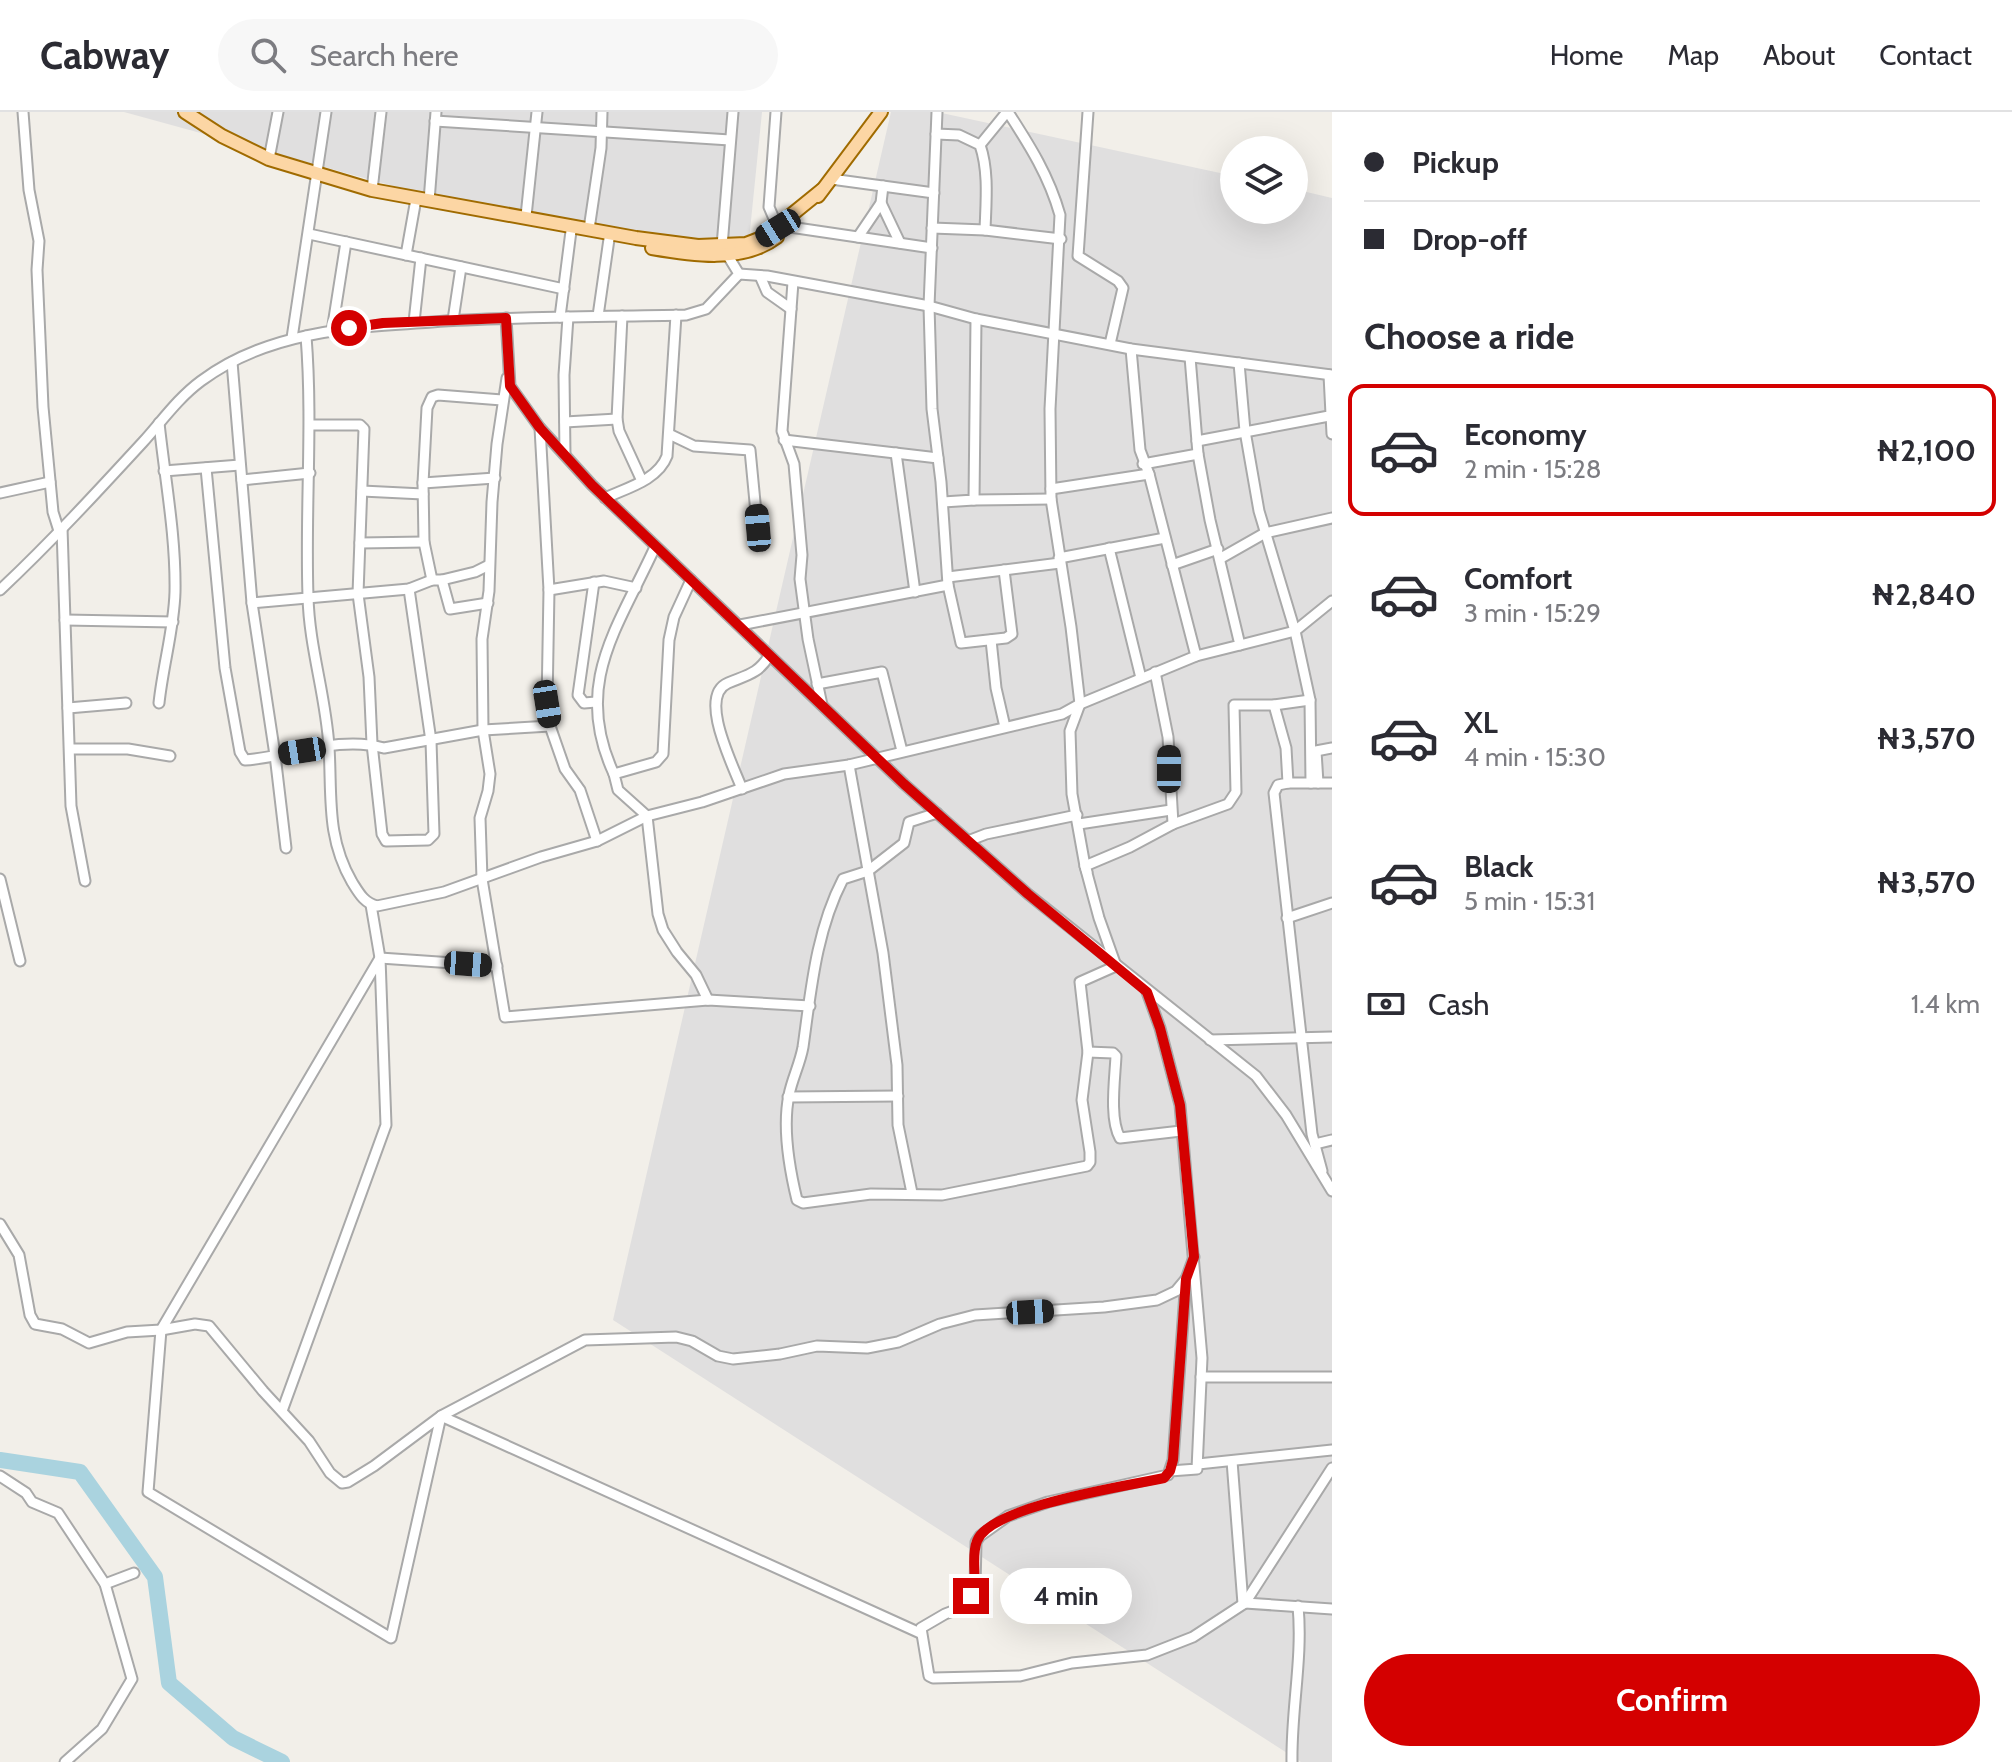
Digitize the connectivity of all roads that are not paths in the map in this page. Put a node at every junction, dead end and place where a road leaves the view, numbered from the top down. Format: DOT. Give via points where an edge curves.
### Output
graph roads {
  1 [pos="23,112"];
  2 [pos="185,112"];
  3 [pos="278,112"];
  4 [pos="326,112"];
  5 [pos="381,112"];
  6 [pos="537,112"];
  7 [pos="602,112"];
  8 [pos="733,112"];
  9 [pos="776,112"];
  10 [pos="881,112"];
  11 [pos="937,112"];
  12 [pos="1008,112"];
  13 [pos="1088,112"];
  14 [pos="436,117"];
  15 [pos="536,127"];
  16 [pos="602,132"];
  17 [pos="936,134"];
  18 [pos="730,140"];
  19 [pos="980,145"];
  20 [pos="269,159"];
  21 [pos="318,175"];
  22 [pos="831,179"];
  23 [pos="883,186"];
  24 [pos="372,190"];
  25 [pos="934,193"];
  26 [pos="422,200"];
  27 [pos="881,203"];
  28 [pos="481,211"];
  29 [pos="526,216"];
  30 [pos="784,228"];
  31 [pos="932,228"];
  32 [pos="589,229"];
  33 [pos="985,230"];
  34 [pos="571,231"];
  35 [pos="309,234"];
  36 [pos="858,237"];
  37 [pos="609,239"];
  38 [pos="1061,239"];
  39 [pos="346,242"];
  40 [pos="900,243"];
  41 [pos="932,248"];
  42 [pos="726,250"];
  43 [pos="406,255"];
  44 [pos="421,258"];
  45 [pos="461,267"];
  46 [pos="739,274"];
  47 [pos="760,276"];
  48 [pos="793,282"];
  49 [pos="564,289"];
  50 [pos="929,306"];
  51 [pos="791,309"];
  52 [pos="676,315"];
  53 [pos="598,316"];
  54 [pos="622,316"];
  55 [pos="564,317"];
  56 [pos="506,318"];
  57 [pos="976,319"];
  58 [pos="453,320"];
  59 [pos="414,322"];
  60 [pos="332,331"];
  61 [pos="1054,332"];
  62 [pos="306,336"];
  63 [pos="292,338"];
  64 [pos="1110,344"];
  65 [pos="1131,349"];
  66 [pos="1190,357"];
  67 [pos="232,362"];
  68 [pos="1239,363"];
  69 [pos="508,375"];
  70 [pos="1330,375"];
  71 [pos="502,400"];
  72 [pos="1329,416"];
  73 [pos="617,419"];
  74 [pos="565,422"];
  75 [pos="159,423"];
  76 [pos="310,425"];
  77 [pos="540,428"];
  78 [pos="1245,431"];
  79 [pos="669,434"];
  80 [pos="1332,434"];
  81 [pos="784,440"];
  82 [pos="1197,441"];
  83 [pos="896,453"];
  84 [pos="1198,454"];
  85 [pos="565,455"];
  86 [pos="938,458"];
  87 [pos="240,465"];
  88 [pos="206,468"];
  89 [pos="1146,469"];
  90 [pos="164,471"];
  91 [pos="310,473"];
  92 [pos="495,478"];
  93 [pos="242,480"];
  94 [pos="642,481"];
  95 [pos="50,482"];
  96 [pos="423,483"];
  97 [pos="362,491"];
  98 [pos="0,493"];
  99 [pos="423,494"];
  100 [pos="1051,494"];
  101 [pos="605,498"];
  102 [pos="974,500"];
  103 [pos="943,502"];
  104 [pos="1332,518"];
  105 [pos="61,530"];
  106 [pos="1265,533"];
  107 [pos="1165,538"];
  108 [pos="424,542"];
  109 [pos="360,543"];
  110 [pos="759,544"];
  111 [pos="655,547"];
  112 [pos="1109,548"];
  113 [pos="1220,554"];
  114 [pos="1060,560"];
  115 [pos="489,565"];
  116 [pos="1172,565"];
  117 [pos="1004,570"];
  118 [pos="437,580"];
  119 [pos="691,580"];
  120 [pos="948,581"];
  121 [pos="594,582"];
  122 [pos="636,588"];
  123 [pos="409,589"];
  124 [pos="0,590"];
  125 [pos="549,590"];
  126 [pos="915,592"];
  127 [pos="358,594"];
  128 [pos="308,599"];
  129 [pos="1332,601"];
  130 [pos="252,603"];
  131 [pos="488,603"];
  132 [pos="804,613"];
  133 [pos="65,620"];
  134 [pos="173,622"];
  135 [pos="740,625"];
  136 [pos="1295,631"];
  137 [pos="991,640"];
  138 [pos="1240,645"];
  139 [pos="769,656"];
  140 [pos="1196,656"];
  141 [pos="1155,672"];
  142 [pos="1141,678"];
  143 [pos="817,684"];
  144 [pos="1310,700"];
  145 [pos="596,702"];
  146 [pos="126,703"];
  147 [pos="159,703"];
  148 [pos="1080,704"];
  149 [pos="1274,705"];
  150 [pos="822,706"];
  151 [pos="68,708"];
  152 [pos="550,726"];
  153 [pos="1005,727"];
  154 [pos="483,730"];
  155 [pos="431,741"];
  156 [pos="372,744"];
  157 [pos="329,746"];
  158 [pos="1332,748"];
  159 [pos="70,749"];
  160 [pos="902,751"];
  161 [pos="275,755"];
  162 [pos="170,756"];
  163 [pos="876,757"];
  164 [pos="849,765"];
  165 [pos="614,774"];
  166 [pos="1288,783"];
  167 [pos="1314,783"];
  168 [pos="1332,783"];
  169 [pos="742,789"];
  170 [pos="1171,810"];
  171 [pos="937,813"];
  172 [pos="647,816"];
  173 [pos="1078,819"];
  174 [pos="1173,824"];
  175 [pos="597,841"];
  176 [pos="968,841"];
  177 [pos="286,848"];
  178 [pos="1085,866"];
  179 [pos="868,871"];
  180 [pos="0,879"];
  181 [pos="482,879"];
  182 [pos="85,881"];
  183 [pos="1332,903"];
  184 [pos="371,905"];
  185 [pos="1287,918"];
  186 [pos="380,958"];
  187 [pos="20,961"];
  188 [pos="497,966"];
  189 [pos="1116,966"];
  190 [pos="1147,992"];
  191 [pos="708,1000"];
  192 [pos="810,1006"];
  193 [pos="1300,1037"];
  194 [pos="1332,1037"];
  195 [pos="1210,1040"];
  196 [pos="1088,1052"];
  197 [pos="898,1096"];
  198 [pos="788,1097"];
  199 [pos="1181,1131"];
  200 [pos="1332,1140"];
  201 [pos="1315,1144"];
  202 [pos="1325,1182"];
  203 [pos="1332,1191"];
  204 [pos="912,1193"];
  205 [pos="0,1224"];
  206 [pos="1194,1257"];
  207 [pos="1186,1279"];
  208 [pos="161,1330"];
  209 [pos="1201,1377"];
  210 [pos="1332,1377"];
  211 [pos="282,1411"];
  212 [pos="441,1416"];
  213 [pos="1332,1450"];
  214 [pos="1232,1461"];
  215 [pos="1198,1464"];
  216 [pos="1332,1468"];
  217 [pos="1170,1471"];
  218 [pos="0,1476"];
  219 [pos="134,1573"];
  220 [pos="105,1584"];
  221 [pos="1244,1603"];
  222 [pos="1298,1606"];
  223 [pos="1332,1609"];
  224 [pos="920,1633"];
  225 [pos="65,1762"];
  226 [pos="1292,1762"];
  1 -- 95 [label="street" via="39,241"];
  2 -- 20 [label="main road"];
  3 -- 20 [label="street"];
  4 -- 21 [label="street"];
  5 -- 24 [label="street"];
  6 -- 15 [label="street"];
  7 -- 16 [label="street"];
  8 -- 18 [label="street"];
  9 -- 30 [label="street" via="769,207"];
  10 -- 22 [label="main road"];
  11 -- 17 [label="street"];
  12 -- 19 [label="street"];
  12 -- 38 [label="street" via="1052,187"];
  13 -- 64 [label="street" via="1078,256 1123,288"];
  14 -- 15 [label="street"];
  14 -- 26 [label="street"];
  15 -- 16 [label="street"];
  15 -- 29 [label="street"];
  16 -- 18 [label="street"];
  16 -- 32 [label="street"];
  17 -- 19 [label="street" via="959,135"];
  17 -- 25 [label="street"];
  18 -- 42 [label="street"];
  19 -- 33 [label="street"];
  20 -- 21 [label="main road"];
  21 -- 24 [label="main road"];
  21 -- 35 [label="street"];
  22 -- 23 [label="street"];
  22 -- 30 [label="main road"];
  23 -- 25 [label="street"];
  23 -- 27 [label="street"];
  24 -- 26 [label="main road"];
  25 -- 31 [label="street"];
  26 -- 28 [label="main road"];
  26 -- 43 [label="street"];
  27 -- 36 [label="street"];
  27 -- 40 [label="street"];
  28 -- 29 [label="main road"];
  28 -- 34 [label="main road"];
  29 -- 32 [label="main road"];
  30 -- 36 [label="street"];
  30 -- 42 [label="main road"];
  31 -- 33 [label="street"];
  31 -- 41 [label="street"];
  32 -- 42 [label="main road"];
  33 -- 38 [label="street"];
  34 -- 37 [label="main road"];
  34 -- 49 [label="street"];
  35 -- 39 [label="street"];
  35 -- 63 [label="street"];
  36 -- 40 [label="street"];
  37 -- 42 [label="main road" via="670,251"];
  37 -- 53 [label="street"];
  38 -- 61 [label="street"];
  39 -- 43 [label="street"];
  39 -- 60 [label="street"];
  40 -- 41 [label="street"];
  41 -- 50 [label="street"];
  42 -- 46 [label="street"];
  43 -- 44 [label="street"];
  44 -- 45 [label="street"];
  44 -- 59 [label="street"];
  45 -- 49 [label="street"];
  45 -- 58 [label="street"];
  46 -- 47 [label="street"];
  46 -- 52 [label="street" via="706,309"];
  47 -- 48 [label="street"];
  47 -- 51 [label="street" via="767,292"];
  48 -- 50 [label="street"];
  48 -- 51 [label="street"];
  49 -- 55 [label="street"];
  50 -- 57 [label="street"];
  50 -- 86 [label="street"];
  51 -- 81 [label="street"];
  52 -- 54 [label="street"];
  52 -- 79 [label="street"];
  53 -- 54 [label="street"];
  53 -- 55 [label="street"];
  54 -- 73 [label="street"];
  55 -- 56 [label="street"];
  55 -- 74 [label="street"];
  56 -- 58 [label="street"];
  56 -- 69 [label="street"];
  57 -- 61 [label="street"];
  57 -- 102 [label="street"];
  58 -- 59 [label="street"];
  59 -- 60 [label="street"];
  60 -- 62 [label="street"];
  61 -- 64 [label="street"];
  61 -- 100 [label="street"];
  62 -- 63 [label="street"];
  62 -- 76 [label="street"];
  63 -- 67 [label="street"];
  64 -- 65 [label="street"];
  65 -- 66 [label="street"];
  65 -- 89 [label="street"];
  66 -- 68 [label="street"];
  66 -- 82 [label="street"];
  67 -- 75 [label="street" via="187,392"];
  67 -- 87 [label="street"];
  68 -- 70 [label="street"];
  68 -- 78 [label="street"];
  69 -- 71 [label="street"];
  69 -- 77 [label="street" via="519,401"];
  70 -- 72 [label="street"];
  71 -- 92 [label="street"];
  71 -- 96 [label="street" via="432,397"];
  72 -- 78 [label="street"];
  72 -- 80 [label="street"];
  73 -- 74 [label="street"];
  73 -- 94 [label="street"];
  74 -- 85 [label="street"];
  75 -- 90 [label="street"];
  75 -- 105 [label="street"];
  76 -- 91 [label="street"];
  76 -- 97 [label="street" via="362,426"];
  77 -- 85 [label="street"];
  77 -- 125 [label="street"];
  78 -- 82 [label="street"];
  78 -- 106 [label="street"];
  79 -- 94 [label="street" via="663,467"];
  79 -- 110 [label="street" via="694,446 750,450"];
  81 -- 83 [label="street"];
  81 -- 132 [label="street" via="794,464"];
  82 -- 84 [label="street"];
  83 -- 86 [label="street"];
  83 -- 126 [label="street"];
  84 -- 89 [label="street"];
  84 -- 113 [label="street"];
  85 -- 101 [label="street"];
  86 -- 103 [label="street"];
  87 -- 88 [label="street"];
  87 -- 93 [label="street"];
  88 -- 90 [label="street"];
  88 -- 161 [label="street" via="225,668 240,752 245,760"];
  89 -- 100 [label="street"];
  89 -- 107 [label="street"];
  90 -- 134 [label="street" via="174,558"];
  91 -- 93 [label="street"];
  91 -- 128 [label="street"];
  92 -- 96 [label="street"];
  92 -- 115 [label="street"];
  93 -- 130 [label="street"];
  94 -- 101 [label="street"];
  95 -- 98 [label="street"];
  95 -- 105 [label="street"];
  96 -- 99 [label="street"];
  97 -- 99 [label="street"];
  97 -- 109 [label="street"];
  99 -- 108 [label="street"];
  100 -- 102 [label="street"];
  100 -- 114 [label="street"];
  101 -- 111 [label="street"];
  102 -- 103 [label="street"];
  103 -- 120 [label="street"];
  104 -- 106 [label="street"];
  105 -- 124 [label="street"];
  105 -- 133 [label="street"];
  106 -- 113 [label="street"];
  106 -- 136 [label="street"];
  107 -- 112 [label="street"];
  107 -- 116 [label="street"];
  108 -- 109 [label="street"];
  108 -- 118 [label="street"];
  109 -- 127 [label="street"];
  111 -- 119 [label="street"];
  111 -- 122 [label="street"];
  112 -- 114 [label="street"];
  112 -- 142 [label="street"];
  113 -- 116 [label="street"];
  113 -- 138 [label="street"];
  114 -- 117 [label="street"];
  114 -- 148 [label="street"];
  115 -- 118 [label="street"];
  115 -- 131 [label="street"];
  116 -- 140 [label="street"];
  117 -- 120 [label="street"];
  117 -- 137 [label="street" via="1012,634"];
  118 -- 123 [label="street"];
  118 -- 131 [label="street" via="450,609"];
  119 -- 135 [label="street"];
  119 -- 165 [label="street" via="669,640 663,754 656,762"];
  120 -- 126 [label="street"];
  120 -- 137 [label="street" via="961,643"];
  121 -- 122 [label="street"];
  121 -- 125 [label="street"];
  121 -- 145 [label="street" via="578,695 584,703"];
  122 -- 145 [label="street" via="605,659"];
  123 -- 127 [label="street"];
  123 -- 155 [label="street"];
  125 -- 152 [label="street"];
  126 -- 132 [label="street"];
  127 -- 128 [label="street"];
  127 -- 156 [label="street"];
  128 -- 130 [label="street"];
  128 -- 157 [label="street"];
  129 -- 136 [label="street"];
  130 -- 161 [label="street"];
  131 -- 154 [label="street" via="482,639"];
  132 -- 135 [label="street"];
  132 -- 143 [label="street"];
  133 -- 134 [label="street"];
  133 -- 151 [label="street"];
  134 -- 147 [label="street"];
  135 -- 139 [label="street"];
  136 -- 138 [label="street"];
  136 -- 144 [label="street"];
  137 -- 153 [label="street"];
  138 -- 140 [label="street"];
  139 -- 150 [label="street"];
  139 -- 169 [label="street" via="755,674 724,684 717,692 718,725"];
  140 -- 141 [label="street"];
  141 -- 142 [label="street"];
  141 -- 170 [label="street" via="1168,737"];
  142 -- 148 [label="street"];
  143 -- 150 [label="street"];
  143 -- 160 [label="street" via="882,672"];
  144 -- 149 [label="street"];
  144 -- 167 [label="street"];
  145 -- 165 [label="street" via="602,748"];
  146 -- 151 [label="street"];
  148 -- 153 [label="street" via="1062,714"];
  148 -- 173 [label="street" via="1069,752"];
  149 -- 166 [label="street" via="1286,748"];
  149 -- 174 [label="street" via="1234,705 1236,792 1228,804"];
  150 -- 163 [label="street"];
  151 -- 159 [label="street"];
  152 -- 154 [label="street"];
  152 -- 175 [label="street"];
  153 -- 160 [label="street"];
  154 -- 155 [label="street"];
  154 -- 181 [label="street" via="490,774 480,818"];
  155 -- 156 [label="street" via="384,748"];
  155 -- 156 [label="street" via="433,837 393,843 382,834"];
  156 -- 157 [label="street"];
  157 -- 161 [label="street"];
  157 -- 184 [label="street" via="331,819 343,867"];
  158 -- 167 [label="street" via="1316,751"];
  159 -- 162 [label="street" via="128,749"];
  159 -- 182 [label="street" via="71,806"];
  160 -- 163 [label="street"];
  161 -- 177 [label="street"];
  163 -- 164 [label="street"];
  163 -- 171 [label="street"];
  164 -- 169 [label="street" via="784,774"];
  164 -- 179 [label="street"];
  165 -- 172 [label="street" via="618,790"];
  166 -- 167 [label="street"];
  166 -- 185 [label="street" via="1278,785 1274,793"];
  167 -- 168 [label="street"];
  169 -- 172 [label="street"];
  170 -- 173 [label="street"];
  170 -- 174 [label="street"];
  171 -- 176 [label="street"];
  171 -- 179 [label="street" via="906,824 904,843"];
  172 -- 175 [label="street"];
  172 -- 191 [label="street" via="663,930"];
  173 -- 176 [label="street"];
  173 -- 178 [label="street"];
  174 -- 178 [label="street"];
  175 -- 181 [label="street"];
  176 -- 189 [label="street"];
  178 -- 189 [label="street"];
  179 -- 192 [label="street" via="843,879 832,900"];
  179 -- 197 [label="street" via="883,953"];
  180 -- 187 [label="street"];
  181 -- 184 [label="street"];
  181 -- 188 [label="street"];
  183 -- 185 [label="street"];
  184 -- 186 [label="street"];
  185 -- 193 [label="street"];
  186 -- 188 [label="street"];
  186 -- 208 [label="street"];
  186 -- 211 [label="street" via="386,1125"];
  188 -- 191 [label="street" via="505,1017"];
  189 -- 190 [label="street"];
  189 -- 196 [label="street" via="1080,982"];
  190 -- 195 [label="street"];
  190 -- 199 [label="street" via="1180,1105"];
  191 -- 192 [label="street"];
  192 -- 198 [label="street"];
  193 -- 194 [label="street"];
  193 -- 195 [label="street"];
  193 -- 201 [label="street"];
  195 -- 202 [label="street" via="1269,1091"];
  196 -- 199 [label="street" via="1116,1056 1120,1138"];
  196 -- 204 [label="street" via="1082,1100 1090,1152 1087,1166 942,1195"];
  197 -- 198 [label="street"];
  197 -- 204 [label="street" via="900,1140"];
  198 -- 204 [label="street" via="788,1153 800,1202"];
  199 -- 206 [label="street"];
  200 -- 201 [label="street"];
  201 -- 202 [label="street"];
  202 -- 203 [label="street"];
  205 -- 208 [label="street" via="19,1255 35,1324 62,1329 89,1343 127,1332"];
  206 -- 207 [label="street"];
  206 -- 209 [label="street"];
  207 -- 212 [label="street" via="1157,1300 975,1315 867,1348 817,1346 733,1359 676,1337 585,1340"];
  207 -- 217 [label="street"];
  208 -- 211 [label="street" via="209,1326"];
  208 -- 212 [label="street" via="148,1492 391,1638"];
  209 -- 210 [label="street"];
  209 -- 215 [label="street"];
  211 -- 212 [label="street" via="342,1483"];
  212 -- 224 [label="street"];
  213 -- 214 [label="street"];
  214 -- 215 [label="street"];
  214 -- 221 [label="street"];
  215 -- 217 [label="street" via="1195,1471"];
  216 -- 221 [label="street"];
  217 -- 224 [label="street" via="1164,1478 1048,1502 1008,1516 976,1542 975,1587 966,1606 924,1624"];
  218 -- 220 [label="street" via="32,1502 58,1513"];
  219 -- 220 [label="street"];
  220 -- 225 [label="street" via="132,1679 102,1729"];
  221 -- 222 [label="street"];
  221 -- 224 [label="street" via="1193,1637 1147,1655 1072,1663 1020,1676 933,1678 925,1665"];
  222 -- 223 [label="street"];
  222 -- 226 [label="street"];
}
